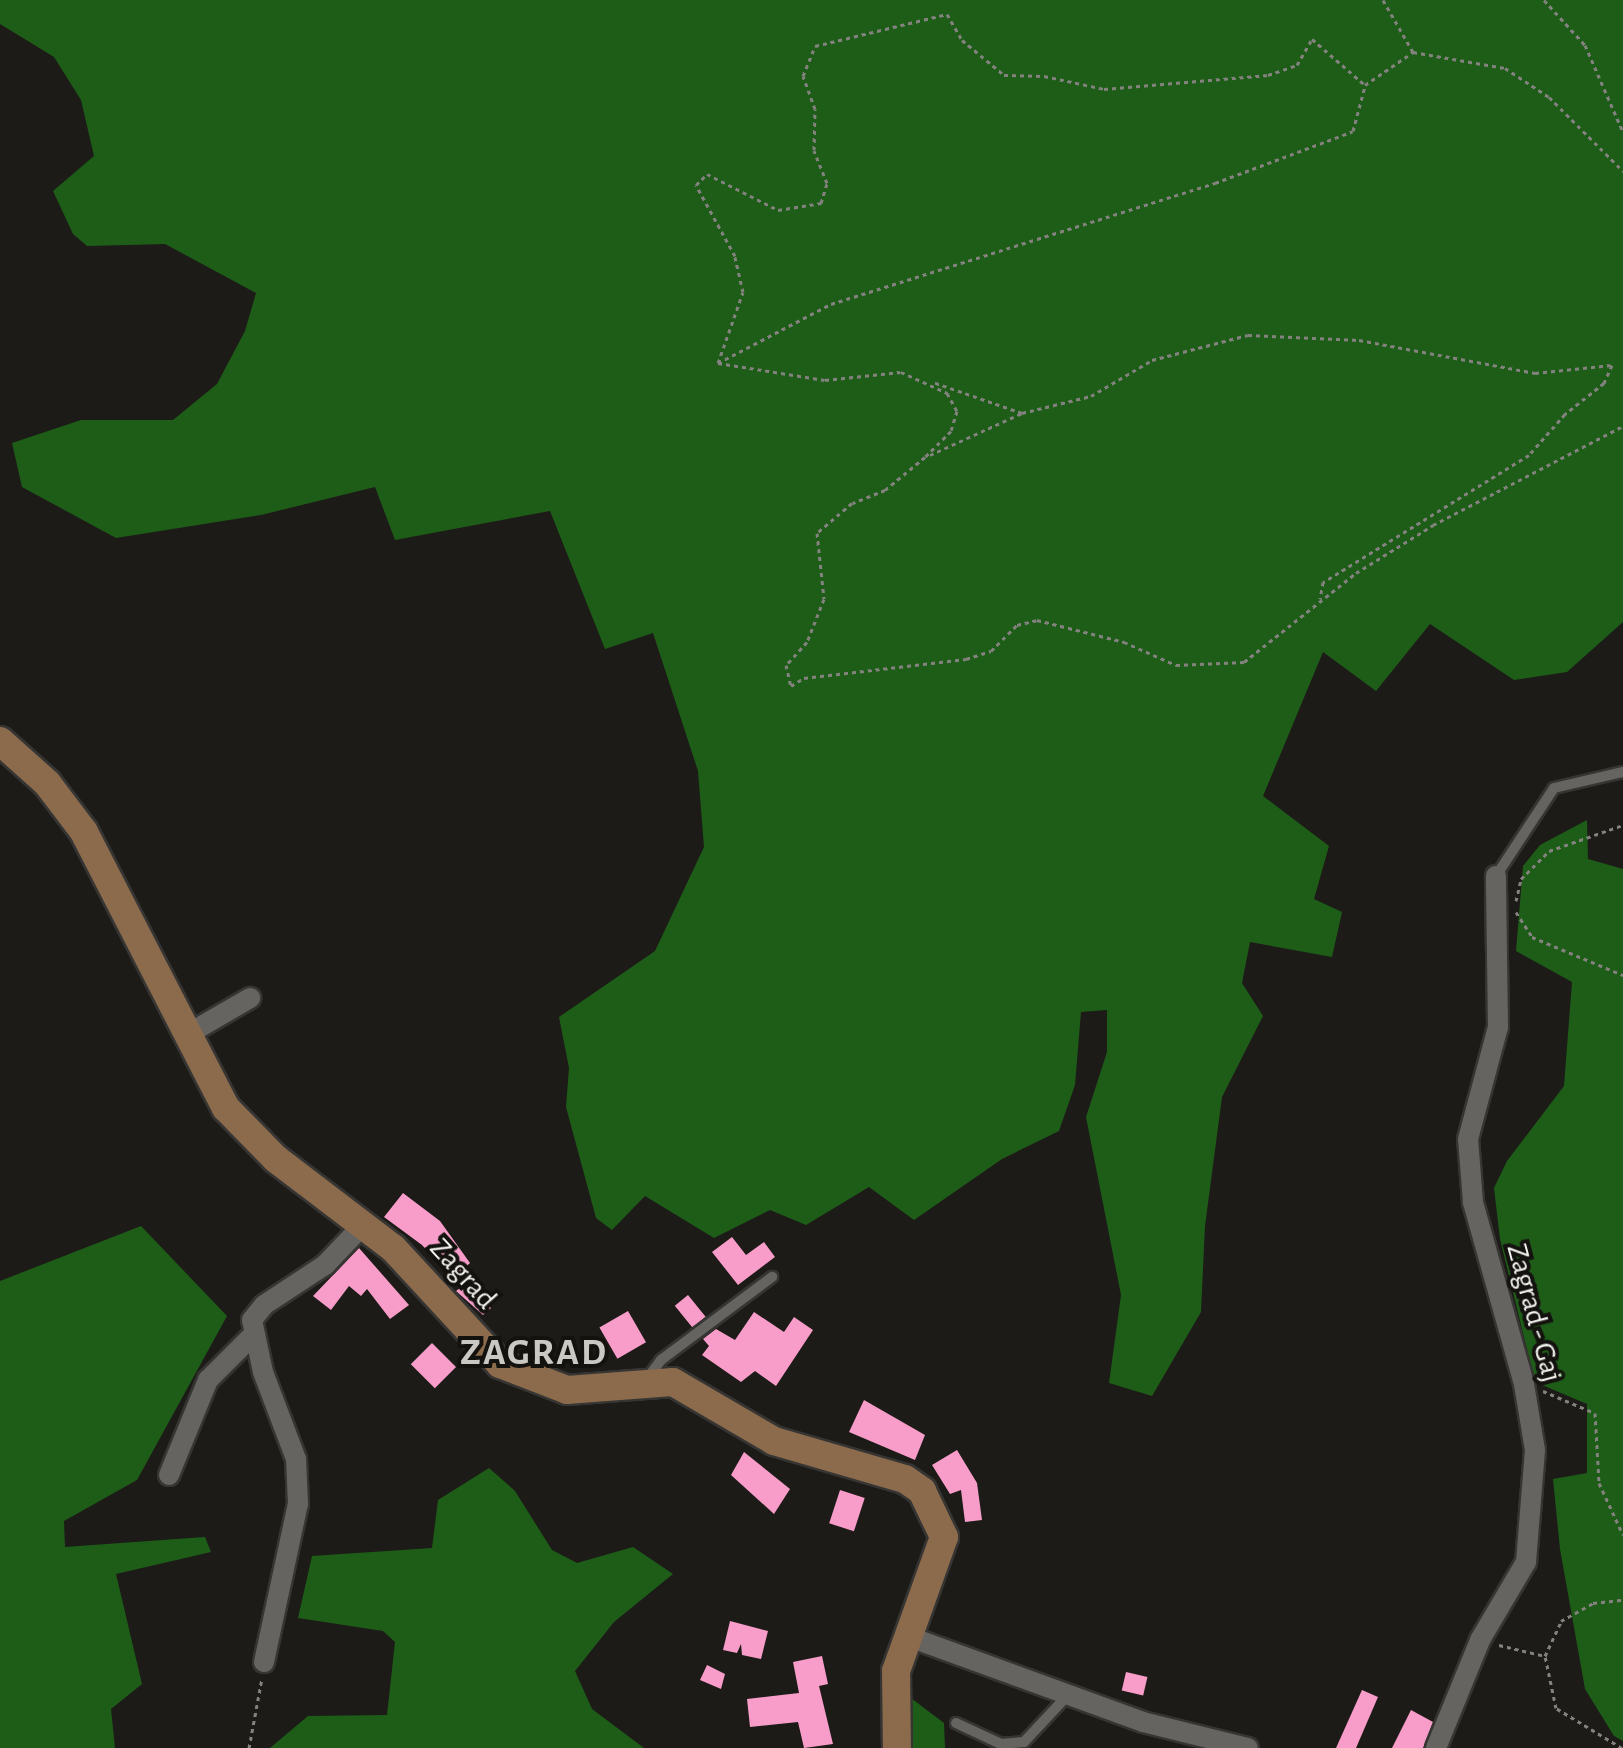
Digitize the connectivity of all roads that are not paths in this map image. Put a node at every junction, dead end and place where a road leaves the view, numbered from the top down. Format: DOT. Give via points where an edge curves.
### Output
graph roads {
  1 [pos="0,741"];
  2 [pos="1623,772"];
  3 [pos="1496,876"];
  4 [pos="250,998"];
  5 [pos="188,1034"];
  6 [pos="363,1225"];
  7 [pos="772,1277"];
  8 [pos="253,1335"];
  9 [pos="646,1380"];
  10 [pos="169,1475"];
  11 [pos="907,1636"];
  12 [pos="264,1662"];
  13 [pos="1068,1695"];
  14 [pos="1143,1722"];
  15 [pos="956,1723"];
  16 [pos="897,1748"];
  17 [pos="1181,1748"];
  18 [pos="1248,1748"];
  19 [pos="1436,1748"];
  1 -- 5 [label="main road, Zagrad" via="47,783 84,832"];
  2 -- 3 [label="lane" via="1554,788"];
  3 -- 19 [label="street, Zagrad - Gaj" via="1498,1027 1468,1139 1473,1202 1524,1384 1535,1450 1526,1562 1480,1640"];
  4 -- 5 [label="street"];
  5 -- 6 [label="main road, Zagrad" via="220,1099 246,1132"];
  6 -- 8 [label="street" via="325,1265 264,1305 252,1320"];
  6 -- 9 [label="main road, Zagrad" via="516,1375 567,1390"];
  7 -- 9 [label="lane" via="654,1366"];
  8 -- 10 [label="street" via="208,1380"];
  8 -- 12 [label="street" via="286,1418 298,1504"];
  9 -- 11 [label="main road, Zagrad" via="693,1389 774,1441 905,1479 922,1491 944,1537"];
  11 -- 13 [label="street"];
  11 -- 16 [label="main road, Zagrad" via="896,1671"];
  13 -- 14 [label="street"];
  13 -- 15 [label="lane" via="1024,1742 1001,1744"];
  14 -- 17 [label="street"];
  14 -- 18 [label="street"];
}
